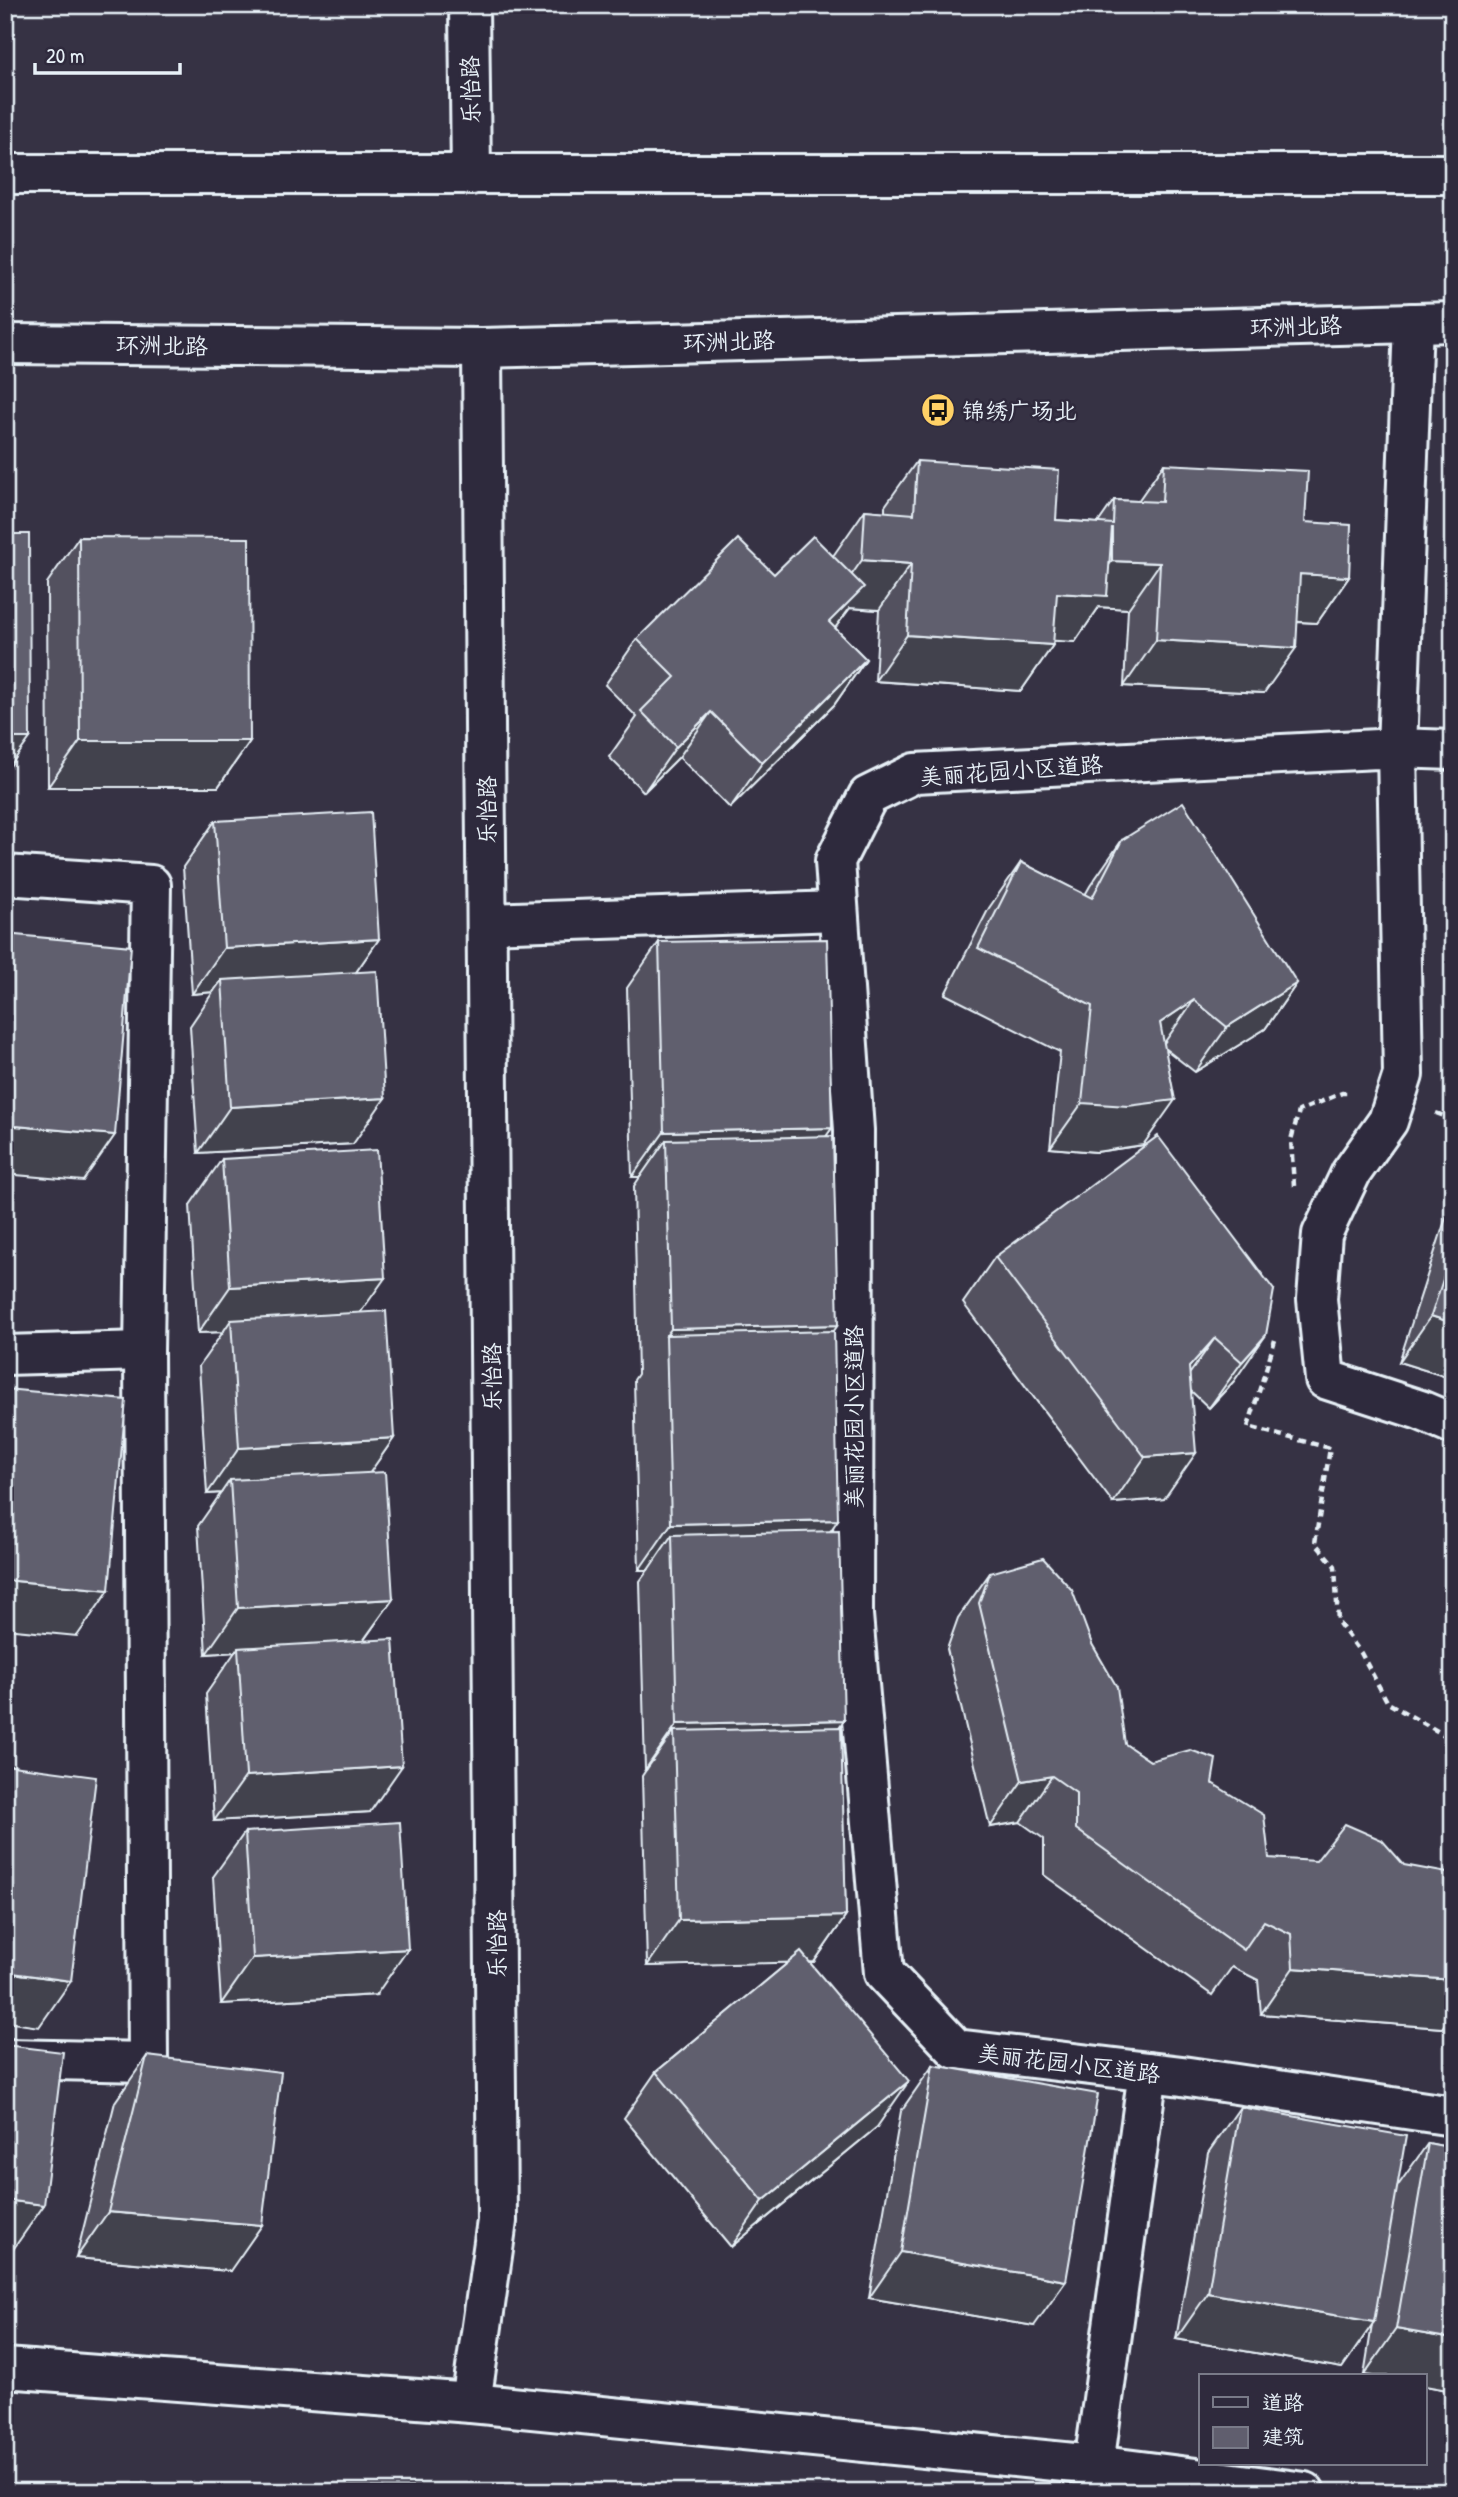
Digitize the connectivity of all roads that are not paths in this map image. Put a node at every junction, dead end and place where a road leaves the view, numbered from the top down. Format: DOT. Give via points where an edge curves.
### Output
graph roads {
  1 [pos="468,5"];
  2 [pos="5,174"];
  3 [pos="1453,174"];
  4 [pos="471,175"];
  5 [pos="1453,322"];
  6 [pos="1413,323"];
  7 [pos="5,344"];
  8 [pos="482,348"];
  9 [pos="1397,748"];
  10 [pos="1453,750"];
  11 [pos="5,875"];
  12 [pos="838,911"];
  13 [pos="487,923"];
  14 [pos="144,1352"];
  15 [pos="5,1355"];
  16 [pos="1453,1424"];
  17 [pos="5,2059"];
  18 [pos="1148,2072"];
  19 [pos="1453,2116"];
  20 [pos="5,2368"];
  21 [pos="471,2403"];
  22 [pos="1094,2465"];
  23 [pos="1305,2492"];
  1 -- 4 [label="street, 乐怡路"];
  2 -- 4 [label="street"];
  3 -- 4 [label="street"];
  5 -- 6 [label="street, 环洲北路"];
  6 -- 8 [label="street, 环洲北路"];
  6 -- 9 [label="street"];
  7 -- 8 [label="street, 环洲北路"];
  8 -- 13 [label="street, 乐怡路"];
  9 -- 10 [label="street, 美丽花园小区道路"];
  9 -- 12 [label="street, 美丽花园小区道路" via="915,773 868,796 835,861"];
  9 -- 16 [label="street" via="1403,1075 1388,1121 1351,1173 1322,1234 1317,1299 1325,1379"];
  11 -- 14 [label="street" via="151,885"];
  12 -- 13 [label="street"];
  12 -- 18 [label="street, 美丽花园小区道路" via="854,1130 853,1615 884,1973 956,2049"];
  13 -- 21 [label="street, 乐怡路" via="498,2221"];
  14 -- 15 [label="street"];
  14 -- 17 [label="street" via="148,2062"];
  18 -- 19 [label="street, 美丽花园小区道路"];
  18 -- 22 [label="street"];
  20 -- 21 [label="street"];
  21 -- 22 [label="street"];
  22 -- 23 [label="street"];
}
